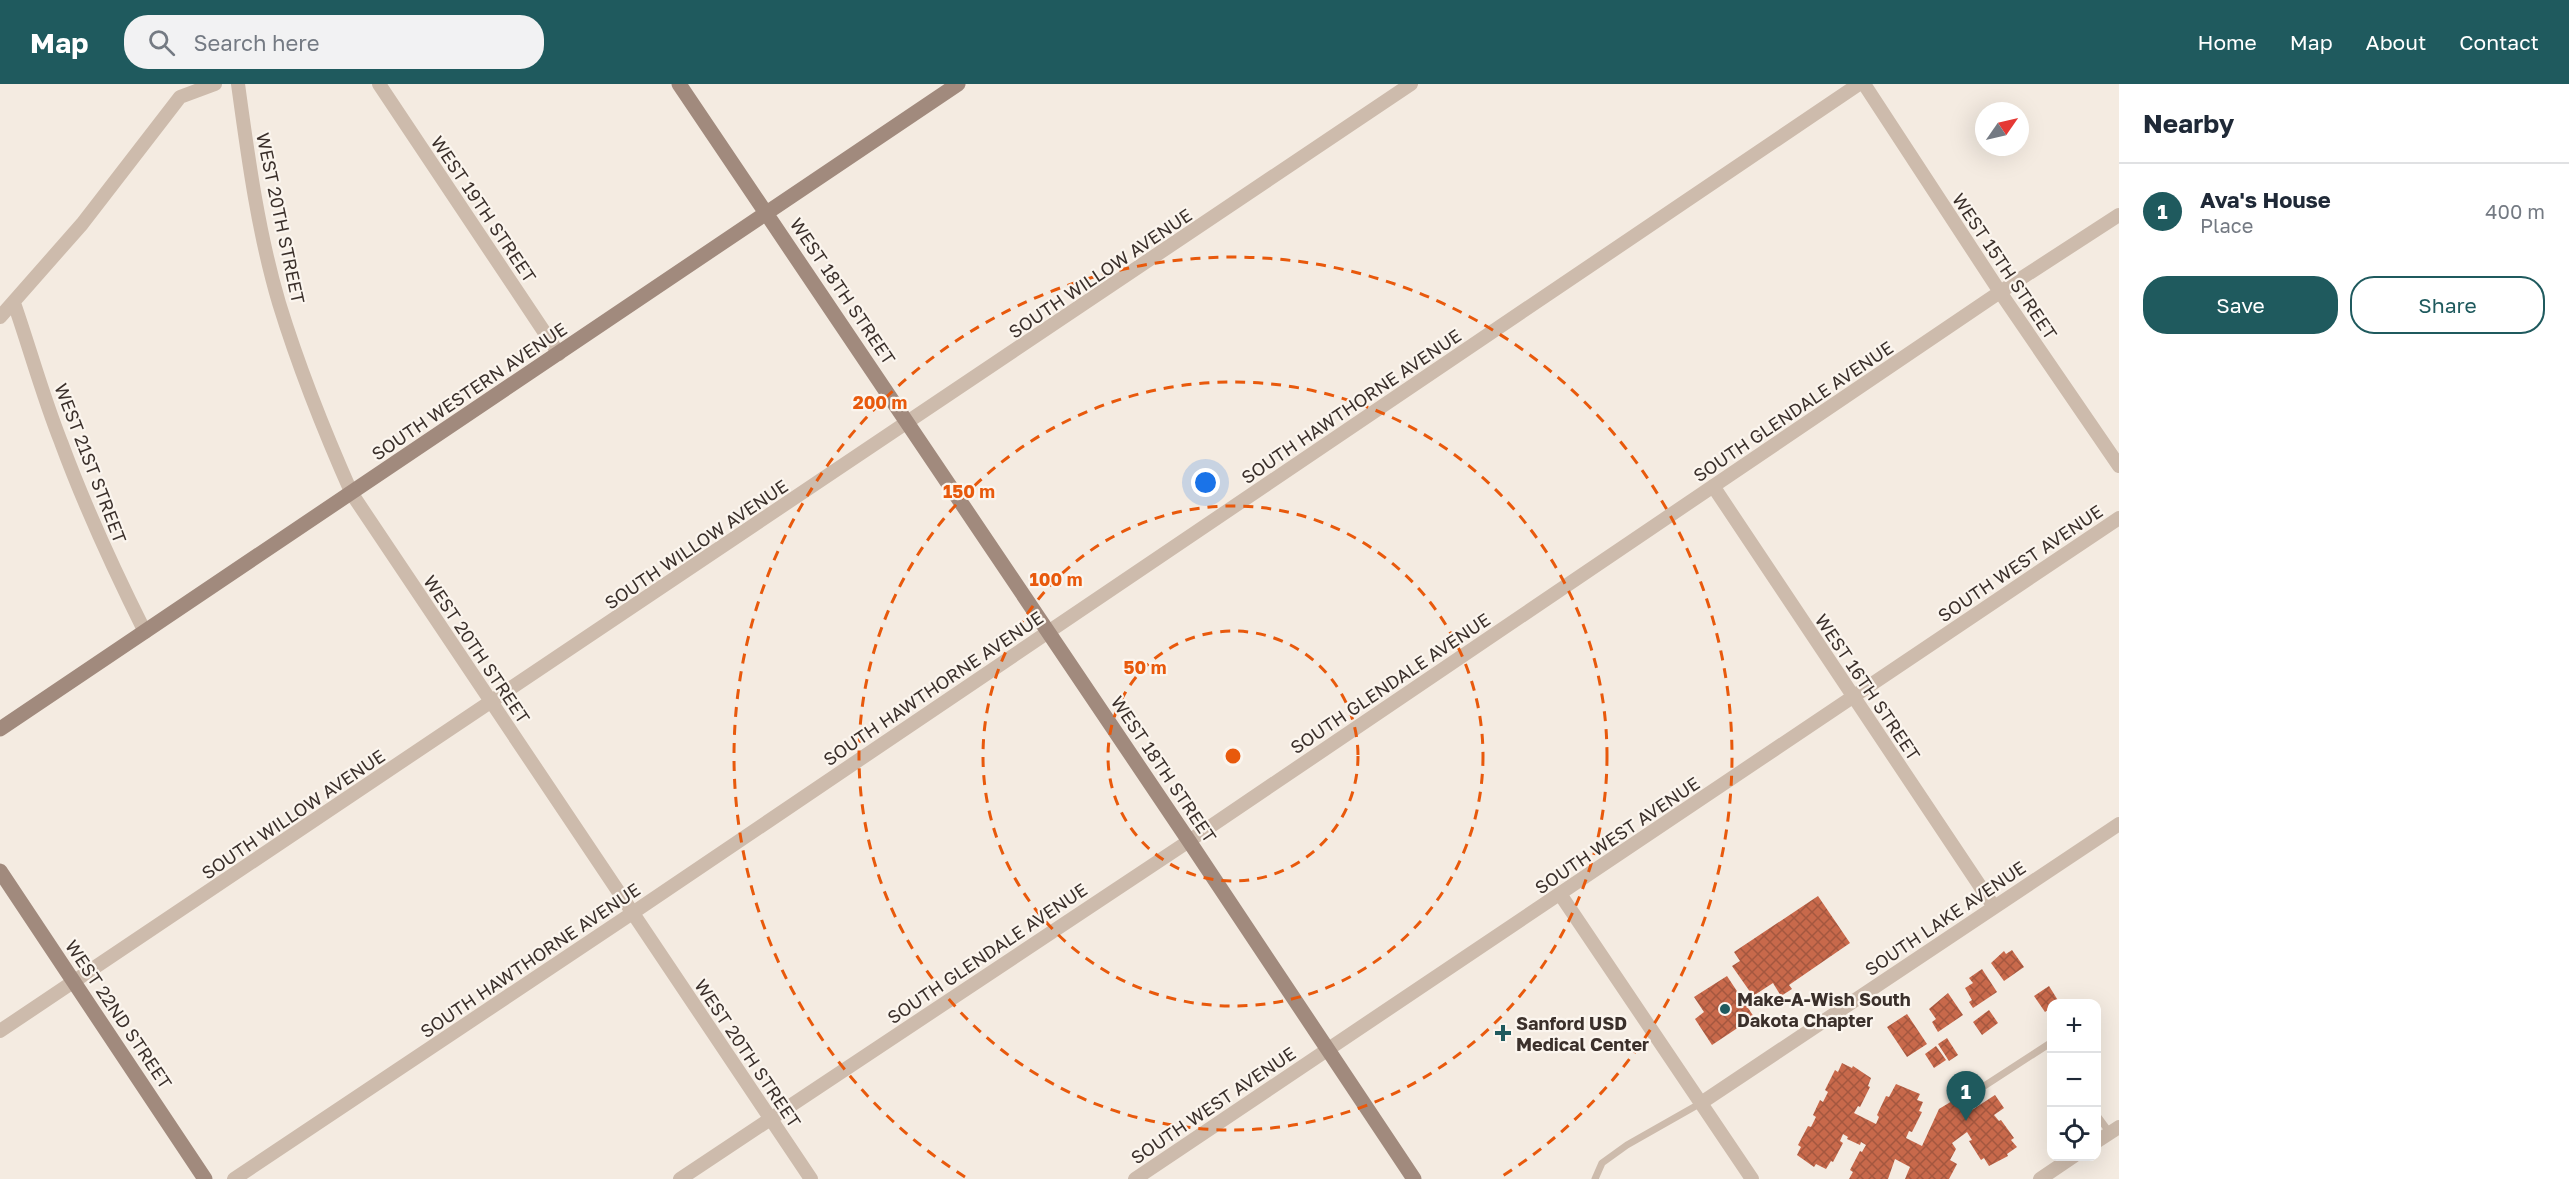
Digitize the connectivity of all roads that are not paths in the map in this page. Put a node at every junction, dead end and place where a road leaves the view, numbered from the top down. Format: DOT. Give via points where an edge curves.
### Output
graph roads {
  1 [pos="215,84"];
  2 [pos="237,84"];
  3 [pos="379,84"];
  4 [pos="679,84"];
  5 [pos="958,84"];
  6 [pos="1411,84"];
  7 [pos="1859,84"];
  8 [pos="1864,84"];
  9 [pos="767,213"];
  10 [pos="2119,215"];
  11 [pos="2000,292"];
  12 [pos="14,303"];
  13 [pos="0,317"];
  14 [pos="559,354"];
  15 [pos="908,424"];
  16 [pos="2119,466"];
  17 [pos="1713,486"];
  18 [pos="352,494"];
  19 [pos="2119,518"];
  20 [pos="145,632"];
  21 [pos="1049,632"];
  22 [pos="1853,699"];
  23 [pos="491,703"];
  24 [pos="0,729"];
  25 [pos="2119,824"];
  26 [pos="1189,841"];
  27 [pos="0,871"];
  28 [pos="1560,894"];
  29 [pos="1994,907"];
  30 [pos="631,914"];
  31 [pos="75,982"];
  32 [pos="0,1031"];
  33 [pos="2047,1048"];
  34 [pos="1328,1049"];
  35 [pos="1975,1092"];
  36 [pos="1701,1103"];
  37 [pos="2101,1118"];
  38 [pos="771,1119"];
  39 [pos="2115,1130"];
  40 [pos="2101,1139"];
  41 [pos="2067,1161"];
  42 [pos="205,1179"];
  43 [pos="234,1179"];
  44 [pos="680,1179"];
  45 [pos="811,1179"];
  46 [pos="1135,1179"];
  47 [pos="1414,1179"];
  48 [pos="1595,1179"];
  49 [pos="1752,1179"];
  50 [pos="2040,1179"];
  1 -- 12 [label="street" via="180,97 82,224"];
  2 -- 18 [label="street, WEST 20TH STREET" via="252,182 279,302 319,418"];
  3 -- 14 [label="street, WEST 19TH STREET"];
  4 -- 9 [label="street, WEST 18TH STREET"];
  5 -- 9 [label="street, SOUTH WESTERN AVENUE"];
  6 -- 15 [label="street, SOUTH WILLOW AVENUE"];
  7 -- 21 [label="street, SOUTH HAWTHORNE AVENUE"];
  8 -- 11 [label="street, WEST 15TH STREET"];
  9 -- 14 [label="street, SOUTH WESTERN AVENUE"];
  9 -- 15 [label="street, WEST 18TH STREET"];
  10 -- 11 [label="street, SOUTH GLENDALE AVENUE"];
  11 -- 16 [label="street, WEST 15TH STREET"];
  11 -- 17 [label="street, SOUTH GLENDALE AVENUE"];
  12 -- 13 [label="street"];
  12 -- 20 [label="street, WEST 21ST STREET" via="84,501"];
  14 -- 18 [label="street, SOUTH WESTERN AVENUE"];
  15 -- 21 [label="street, WEST 18TH STREET"];
  15 -- 23 [label="street, SOUTH WILLOW AVENUE"];
  17 -- 22 [label="street, WEST 16TH STREET"];
  17 -- 26 [label="street, SOUTH GLENDALE AVENUE"];
  18 -- 20 [label="street, SOUTH WESTERN AVENUE"];
  18 -- 23 [label="street, WEST 20TH STREET"];
  19 -- 22 [label="street, SOUTH WEST AVENUE"];
  20 -- 24 [label="street, SOUTH WESTERN AVENUE"];
  21 -- 26 [label="street, WEST 18TH STREET"];
  21 -- 30 [label="street, SOUTH HAWTHORNE AVENUE"];
  22 -- 28 [label="street, SOUTH WEST AVENUE"];
  22 -- 29 [label="street, WEST 16TH STREET"];
  23 -- 30 [label="street, WEST 20TH STREET"];
  23 -- 31 [label="street, SOUTH WILLOW AVENUE"];
  25 -- 29 [label="street, SOUTH LAKE AVENUE"];
  26 -- 34 [label="street, WEST 18TH STREET"];
  26 -- 38 [label="street, SOUTH GLENDALE AVENUE"];
  27 -- 31 [label="street, WEST 22ND STREET"];
  28 -- 34 [label="street, SOUTH WEST AVENUE"];
  28 -- 36 [label="street"];
  29 -- 36 [label="street, SOUTH LAKE AVENUE"];
  30 -- 38 [label="street, WEST 20TH STREET"];
  30 -- 43 [label="street, SOUTH HAWTHORNE AVENUE"];
  31 -- 32 [label="street, SOUTH WILLOW AVENUE"];
  31 -- 42 [label="street, WEST 22ND STREET"];
  33 -- 35 [label="lane"];
  34 -- 46 [label="street, SOUTH WEST AVENUE"];
  34 -- 47 [label="street, WEST 18TH STREET"];
  36 -- 48 [label="lane" via="1627,1145 1602,1163"];
  36 -- 49 [label="street"];
  37 -- 39 [label="lane"];
  38 -- 44 [label="street, SOUTH GLENDALE AVENUE"];
  38 -- 45 [label="street, WEST 20TH STREET"];
  39 -- 40 [label="street"];
  41 -- 50 [label="street"];
}
